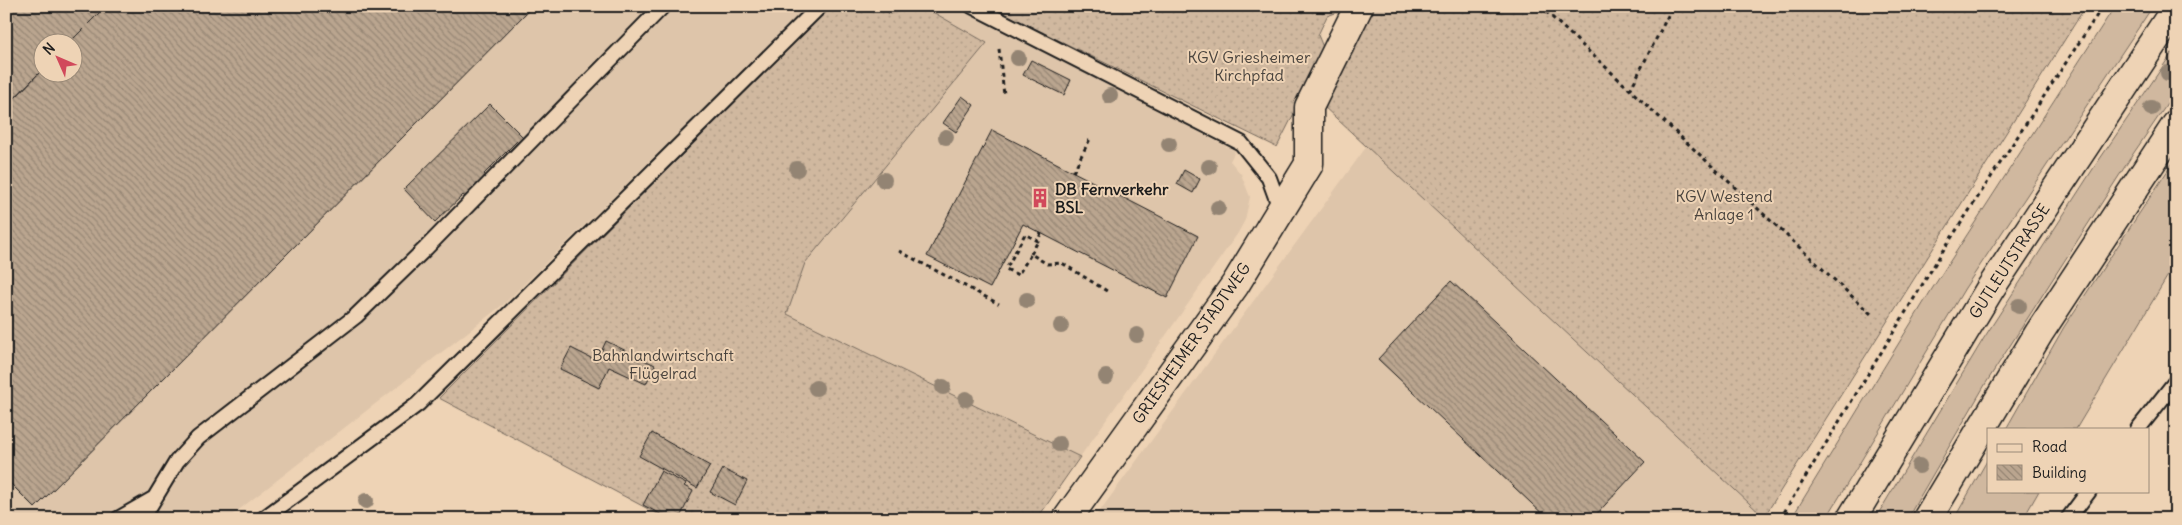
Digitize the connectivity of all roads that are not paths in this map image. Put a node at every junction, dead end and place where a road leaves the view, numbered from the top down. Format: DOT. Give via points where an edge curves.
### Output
graph roads {
  1 [pos="663,6"];
  2 [pos="820,6"];
  3 [pos="972,6"];
  4 [pos="1359,6"];
  5 [pos="2176,8"];
  6 [pos="2176,125"];
  7 [pos="1281,211"];
  8 [pos="2176,381"];
  9 [pos="2139,428"];
  10 [pos="2088,492"];
  11 [pos="154,499"];
  12 [pos="118,519"];
  13 [pos="142,519"];
  14 [pos="263,519"];
  15 [pos="1067,519"];
  16 [pos="1851,519"];
  17 [pos="1928,519"];
  18 [pos="2068,519"];
  1 -- 11 [label="lane" via="356,316 198,438 177,461"];
  2 -- 14 [label="lane" via="418,404"];
  3 -- 7 [label="lane" via="1241,143 1269,178"];
  4 -- 7 [label="main road, GRIESHEIMER STADTWEG" via="1309,107 1309,164"];
  5 -- 16 [label="main road, GUTLEUTSTRASSE" via="1990,289"];
  6 -- 17 [label="main road" via="2038,333"];
  7 -- 15 [label="main road, GRIESHEIMER STADTWEG" via="1235,285"];
  8 -- 9 [label="lane"];
  10 -- 18 [label="lane"];
  11 -- 12 [label="lane"];
  11 -- 13 [label="lane"];
}
